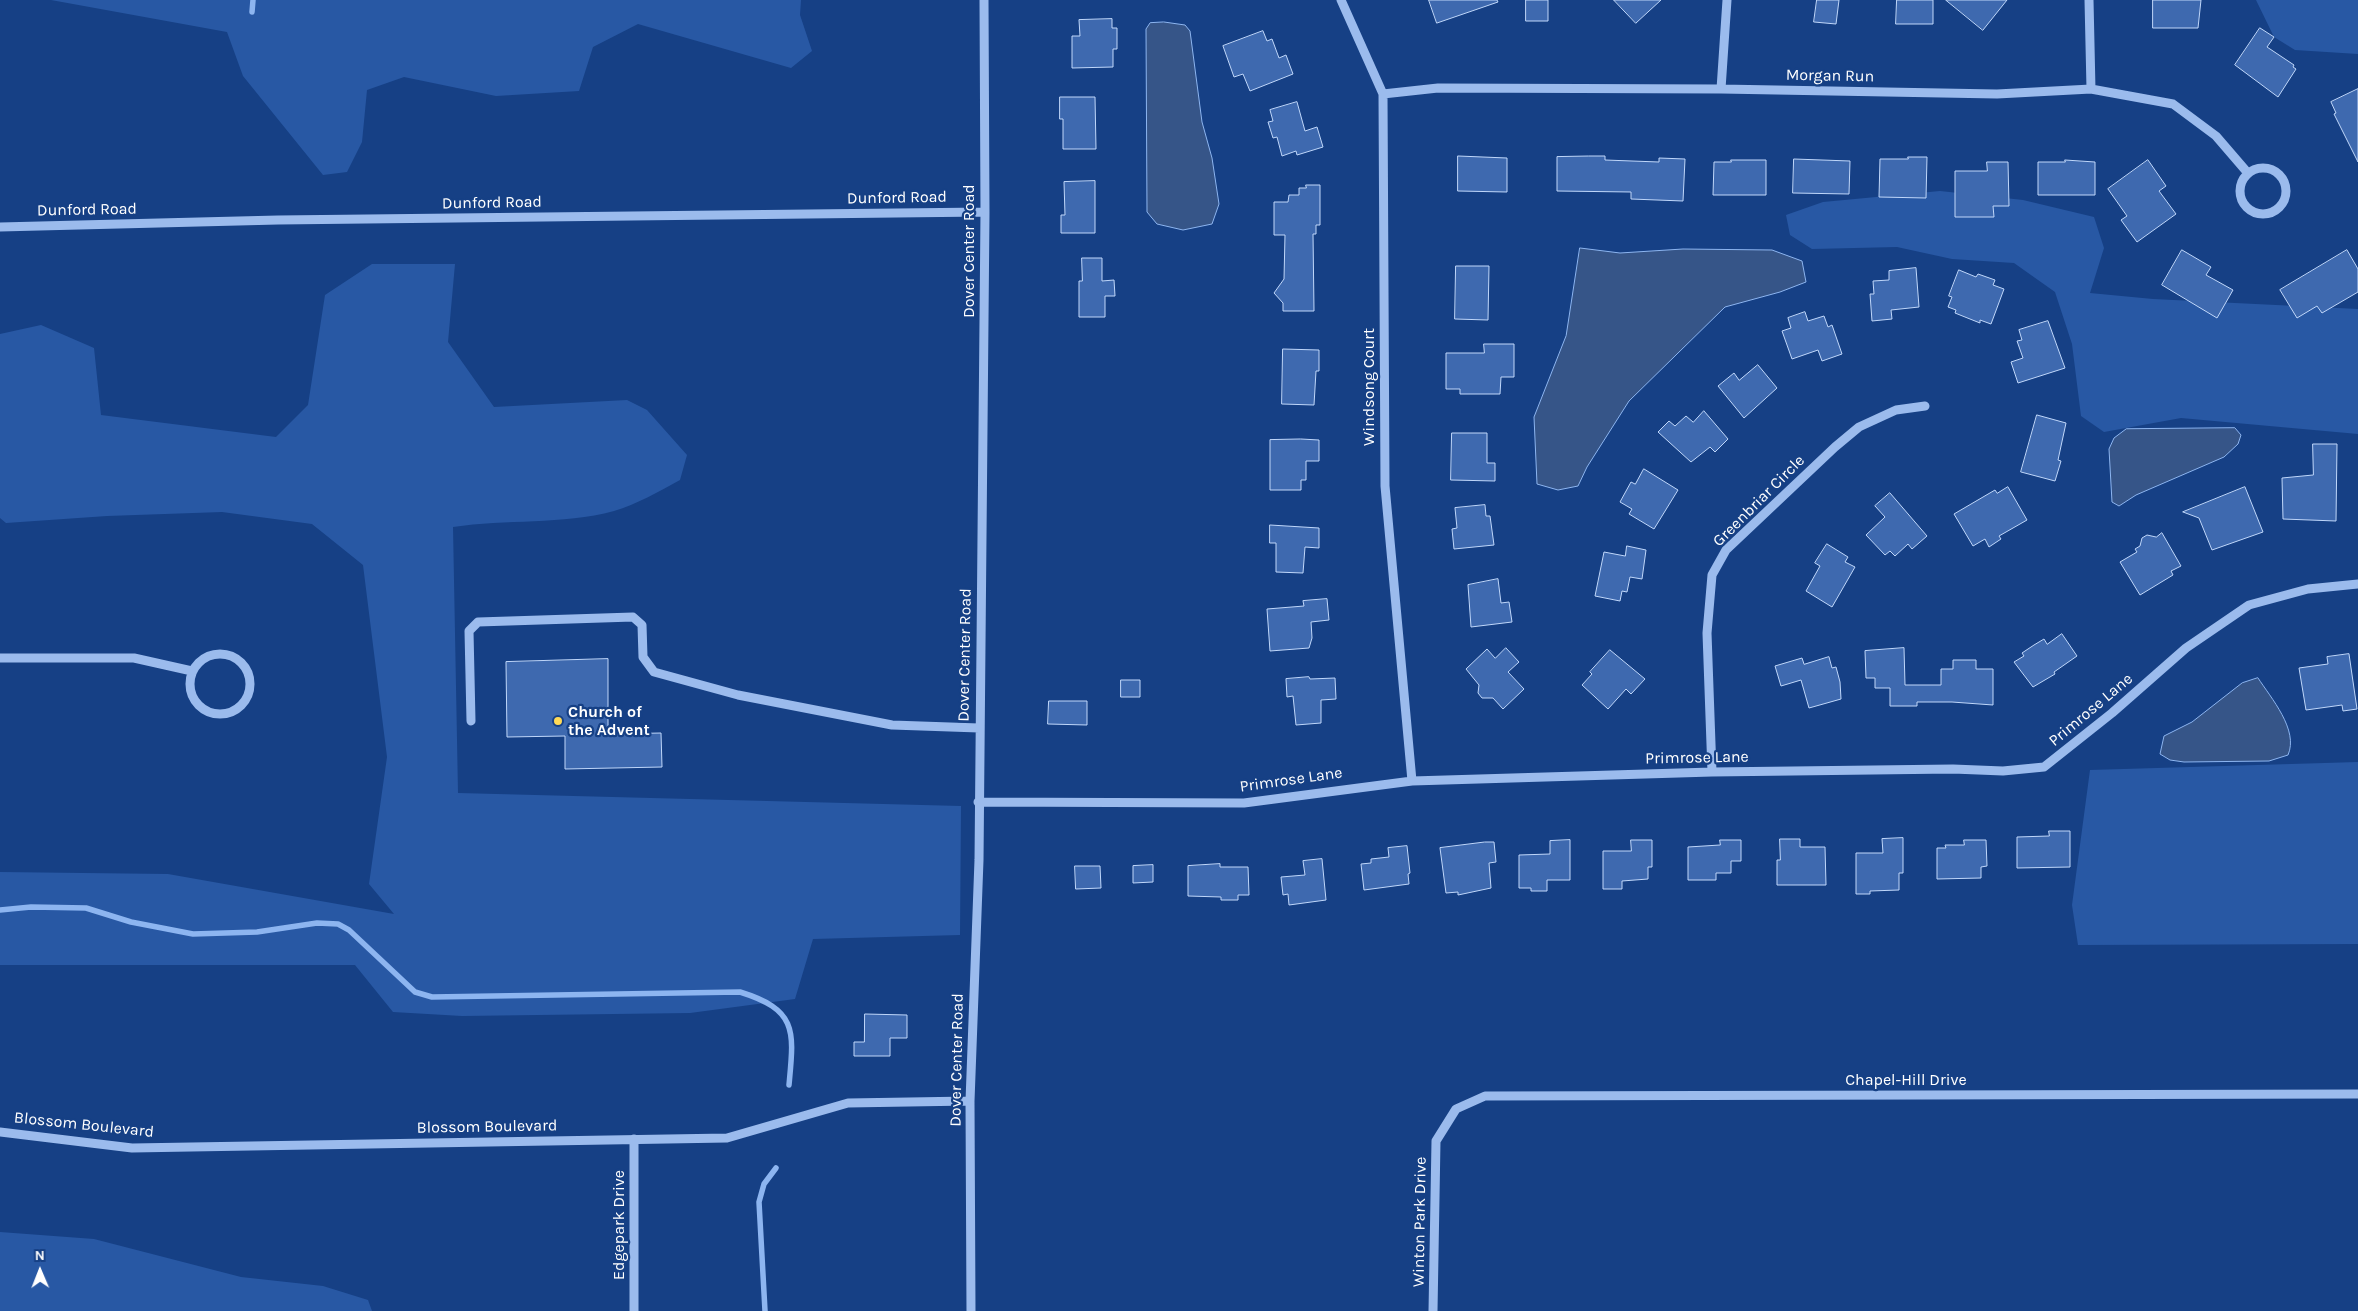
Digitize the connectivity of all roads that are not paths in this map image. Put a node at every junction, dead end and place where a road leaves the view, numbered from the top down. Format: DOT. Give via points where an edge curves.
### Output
graph roads {
  1 [pos="984,0"];
  2 [pos="1340,0"];
  3 [pos="1727,0"];
  4 [pos="2089,0"];
  5 [pos="1722,89"];
  6 [pos="2091,89"];
  7 [pos="1382,94"];
  8 [pos="2247,172"];
  9 [pos="985,212"];
  10 [pos="0,227"];
  11 [pos="1925,406"];
  12 [pos="2358,584"];
  13 [pos="0,658"];
  14 [pos="192,672"];
  15 [pos="471,721"];
  16 [pos="979,728"];
  17 [pos="1712,772"];
  18 [pos="1412,781"];
  19 [pos="978,802"];
  20 [pos="2358,1094"];
  21 [pos="970,1101"];
  22 [pos="1456,1109"];
  23 [pos="0,1132"];
  24 [pos="634,1139"];
  25 [pos="634,1311"];
  26 [pos="971,1311"];
  27 [pos="1433,1311"];
  1 -- 9 [label="street, Dover Center Road"];
  2 -- 7 [label="street, Windsong Court"];
  3 -- 5 [label="street"];
  4 -- 6 [label="street"];
  5 -- 6 [label="street, Morgan Run" via="1997,94"];
  5 -- 7 [label="street, Morgan Run" via="1438,88"];
  6 -- 8 [label="street, Morgan Run" via="2173,104 2216,136"];
  7 -- 18 [label="street, Windsong Court" via="1384,486"];
  8 -- 8 [label="street" via="2260,168 2282,178 2286,191 2278,209 2269,214 2247,209 2240,189"];
  9 -- 10 [label="street, Dunford Road" via="278,220"];
  9 -- 16 [label="street, Dover Center Road"];
  11 -- 17 [label="street, Greenbriar Circle" via="1896,410 1859,427 1726,550 1712,575 1707,632"];
  12 -- 17 [label="street, Primrose Lane" via="2308,589 2249,605 2186,648 2044,767 2003,771"];
  13 -- 14 [label="street" via="134,658"];
  14 -- 14 [label="street" via="190,692 195,702 213,714 232,712 248,696 251,684 248,671 240,660 228,654 202,659"];
  15 -- 16 [label="street" via="469,631 478,622 633,617 642,625 643,657 654,672 738,695 892,725"];
  16 -- 19 [label="street, Dover Center Road"];
  17 -- 18 [label="street, Primrose Lane"];
  18 -- 19 [label="street, Primrose Lane" via="1244,803"];
  19 -- 21 [label="street, Dover Center Road" via="979,860"];
  20 -- 22 [label="street, Chapel-Hill Drive" via="1484,1096"];
  21 -- 24 [label="street, Blossom Boulevard" via="848,1104 727,1138"];
  21 -- 26 [label="street, Dover Center Road"];
  22 -- 27 [label="street, Winton Park Drive" via="1436,1142"];
  23 -- 24 [label="street, Blossom Boulevard" via="132,1148"];
  24 -- 25 [label="street, Edgepark Drive"];
}
